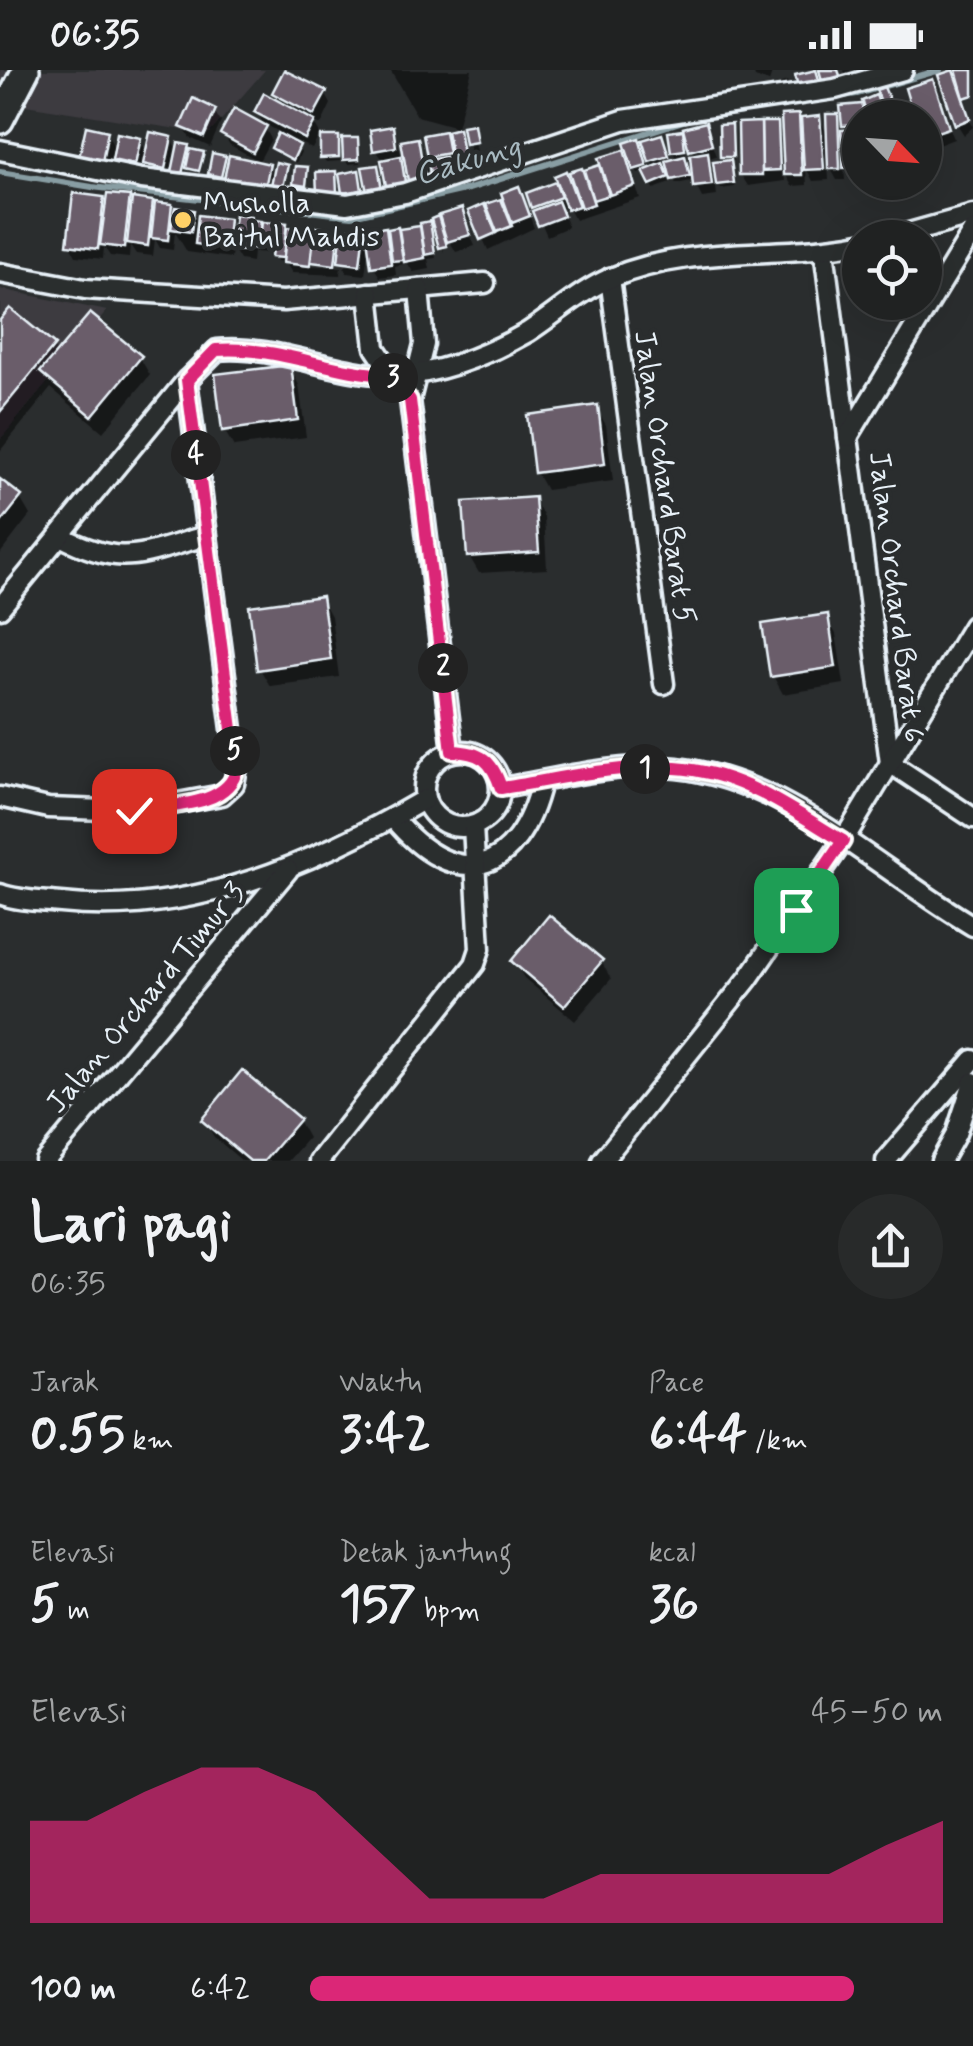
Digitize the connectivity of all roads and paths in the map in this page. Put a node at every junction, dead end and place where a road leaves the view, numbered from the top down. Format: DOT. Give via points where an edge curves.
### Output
graph roads {
  1 [pos="26,70"];
  2 [pos="903,70"];
  3 [pos="1,118"];
  4 [pos="0,150"];
  5 [pos="973,216"];
  6 [pos="942,224"];
  7 [pos="973,231"];
  8 [pos="842,247"];
  9 [pos="824,250"];
  10 [pos="0,273"];
  11 [pos="610,278"];
  12 [pos="484,283"];
  13 [pos="420,289"];
  14 [pos="369,293"];
  15 [pos="416,374"];
  16 [pos="391,375"];
  17 [pos="187,380"];
  18 [pos="410,400"];
  19 [pos="848,437"];
  20 [pos="60,536"];
  21 [pos="206,536"];
  22 [pos="0,608"];
  23 [pos="973,626"];
  24 [pos="664,684"];
  25 [pos="452,751"];
  26 [pos="885,771"];
  27 [pos="541,782"];
  28 [pos="501,788"];
  29 [pos="0,797"];
  30 [pos="425,799"];
  31 [pos="394,818"];
  32 [pos="973,818"];
  33 [pos="473,826"];
  34 [pos="847,834"];
  35 [pos="477,866"];
  36 [pos="288,870"];
  37 [pos="2,899"];
  38 [pos="973,926"];
  39 [pos="973,1060"];
  40 [pos="973,1082"];
  41 [pos="45,1161"];
  42 [pos="319,1161"];
  43 [pos="602,1161"];
  44 [pos="886,1161"];
  45 [pos="942,1161"];
  1 -- 3 [label="main road"];
  2 -- 4 [label="street" via="835,89 623,120 405,193 347,204 142,179"];
  5 -- 6 [label="street"];
  7 -- 19 [label="street, Jalan Orchard Barat 6"];
  8 -- 9 [label="street"];
  9 -- 11 [label="street" via="716,252"];
  9 -- 19 [label="street, Jalan Orchard Barat 6"];
  10 -- 14 [label="street" via="84,288 283,301"];
  11 -- 15 [label="street" via="528,332 476,357"];
  11 -- 24 [label="street, Jalan Orchard Barat 5"];
  12 -- 13 [label="street"];
  13 -- 14 [label="street"];
  13 -- 15 [label="street" via="424,344"];
  14 -- 16 [label="street" via="376,348"];
  15 -- 16 [label="street"];
  15 -- 18 [label="street"];
  16 -- 17 [label="street" via="226,349 204,359"];
  16 -- 18 [label="street"];
  17 -- 20 [label="street"];
  17 -- 21 [label="street"];
  18 -- 25 [label="street"];
  19 -- 26 [label="street, Jalan Orchard Barat 6"];
  20 -- 21 [label="street" via="98,556 124,558"];
  20 -- 22 [label="street"];
  21 -- 29 [label="street" via="234,784 222,795 134,811 48,808"];
  23 -- 26 [label="street"];
  25 -- 28 [label="street" via="476,752 494,766"];
  25 -- 30 [label="street" via="435,761 425,779"];
  26 -- 32 [label="street"];
  26 -- 34 [label="street"];
  27 -- 28 [label="street"];
  27 -- 34 [label="street" via="674,768 726,777"];
  27 -- 35 [label="street" via="516,843"];
  28 -- 33 [label="street" via="488,818"];
  30 -- 31 [label="street"];
  30 -- 33 [label="street" via="435,816 453,826"];
  31 -- 35 [label="street" via="428,854"];
  31 -- 36 [label="street"];
  33 -- 35 [label="street"];
  34 -- 38 [label="street"];
  34 -- 43 [label="street" via="748,979"];
  35 -- 42 [label="street" via="475,964"];
  36 -- 37 [label="street" via="156,905"];
  36 -- 41 [label="street, Jalan Orchard Timur 3"];
  39 -- 44 [label="street"];
  40 -- 45 [label="street"];
}
